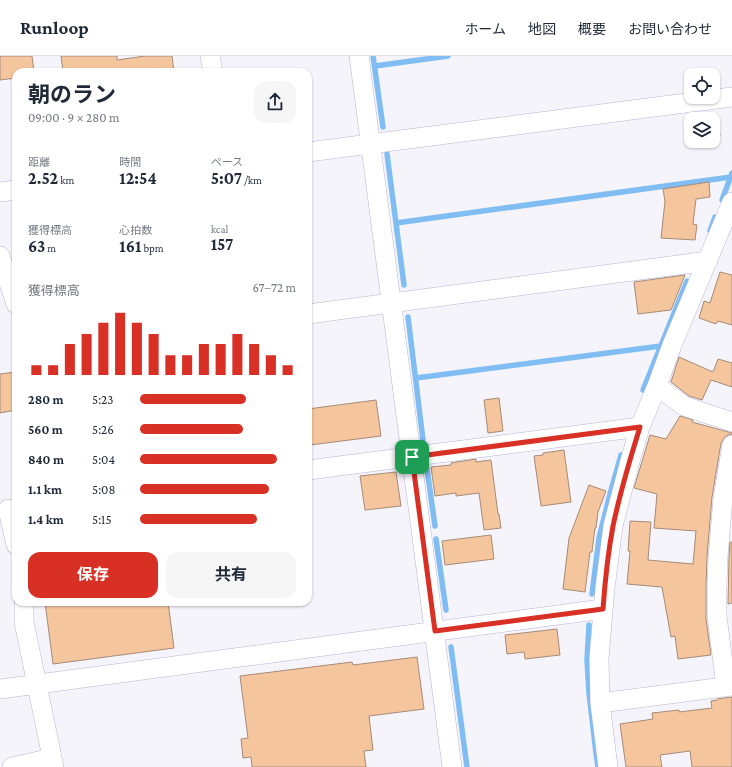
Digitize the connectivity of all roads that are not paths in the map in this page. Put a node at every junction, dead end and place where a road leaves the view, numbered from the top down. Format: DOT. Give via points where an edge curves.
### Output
graph roads {
  1 [pos="210,56"];
  2 [pos="359,56"];
  3 [pos="212,68"];
  4 [pos="732,97"];
  5 [pos="371,144"];
  6 [pos="312,151"];
  7 [pos="12,190"];
  8 [pos="0,192"];
  9 [pos="732,202"];
  10 [pos="0,256"];
  11 [pos="708,262"];
  12 [pos="12,292"];
  13 [pos="392,303"];
  14 [pos="312,313"];
  15 [pos="657,386"];
  16 [pos="732,422"];
  17 [pos="640,427"];
  18 [pos="732,445"];
  19 [pos="412,457"];
  20 [pos="312,470"];
  21 [pos="8,509"];
  22 [pos="12,527"];
  23 [pos="24,606"];
  24 [pos="603,609"];
  25 [pos="725,615"];
  26 [pos="435,631"];
  27 [pos="36,684"];
  28 [pos="729,686"];
  29 [pos="0,689"];
  30 [pos="600,703"];
  31 [pos="53,763"];
  32 [pos="12,767"];
  33 [pos="452,767"];
  34 [pos="608,767"];
  1 -- 3 [label="street"];
  2 -- 5 [label="street"];
  4 -- 5 [label="street"];
  5 -- 6 [label="street"];
  5 -- 13 [label="street"];
  7 -- 8 [label="street"];
  9 -- 11 [label="street"];
  10 -- 12 [label="street"];
  11 -- 13 [label="street"];
  11 -- 15 [label="street"];
  13 -- 14 [label="street"];
  13 -- 19 [label="street"];
  15 -- 16 [label="street" via="684,406"];
  15 -- 17 [label="street"];
  17 -- 19 [label="street"];
  17 -- 24 [label="street" via="614,526"];
  18 -- 25 [label="street" via="723,498 717,564"];
  19 -- 20 [label="street"];
  19 -- 26 [label="street"];
  21 -- 22 [label="street"];
  23 -- 27 [label="street" via="24,622"];
  24 -- 26 [label="street"];
  24 -- 30 [label="street" via="599,658"];
  25 -- 28 [label="street"];
  26 -- 27 [label="street"];
  26 -- 33 [label="street"];
  27 -- 29 [label="street"];
  27 -- 31 [label="street"];
  28 -- 30 [label="street"];
  30 -- 34 [label="street"];
  31 -- 32 [label="street"];
}
